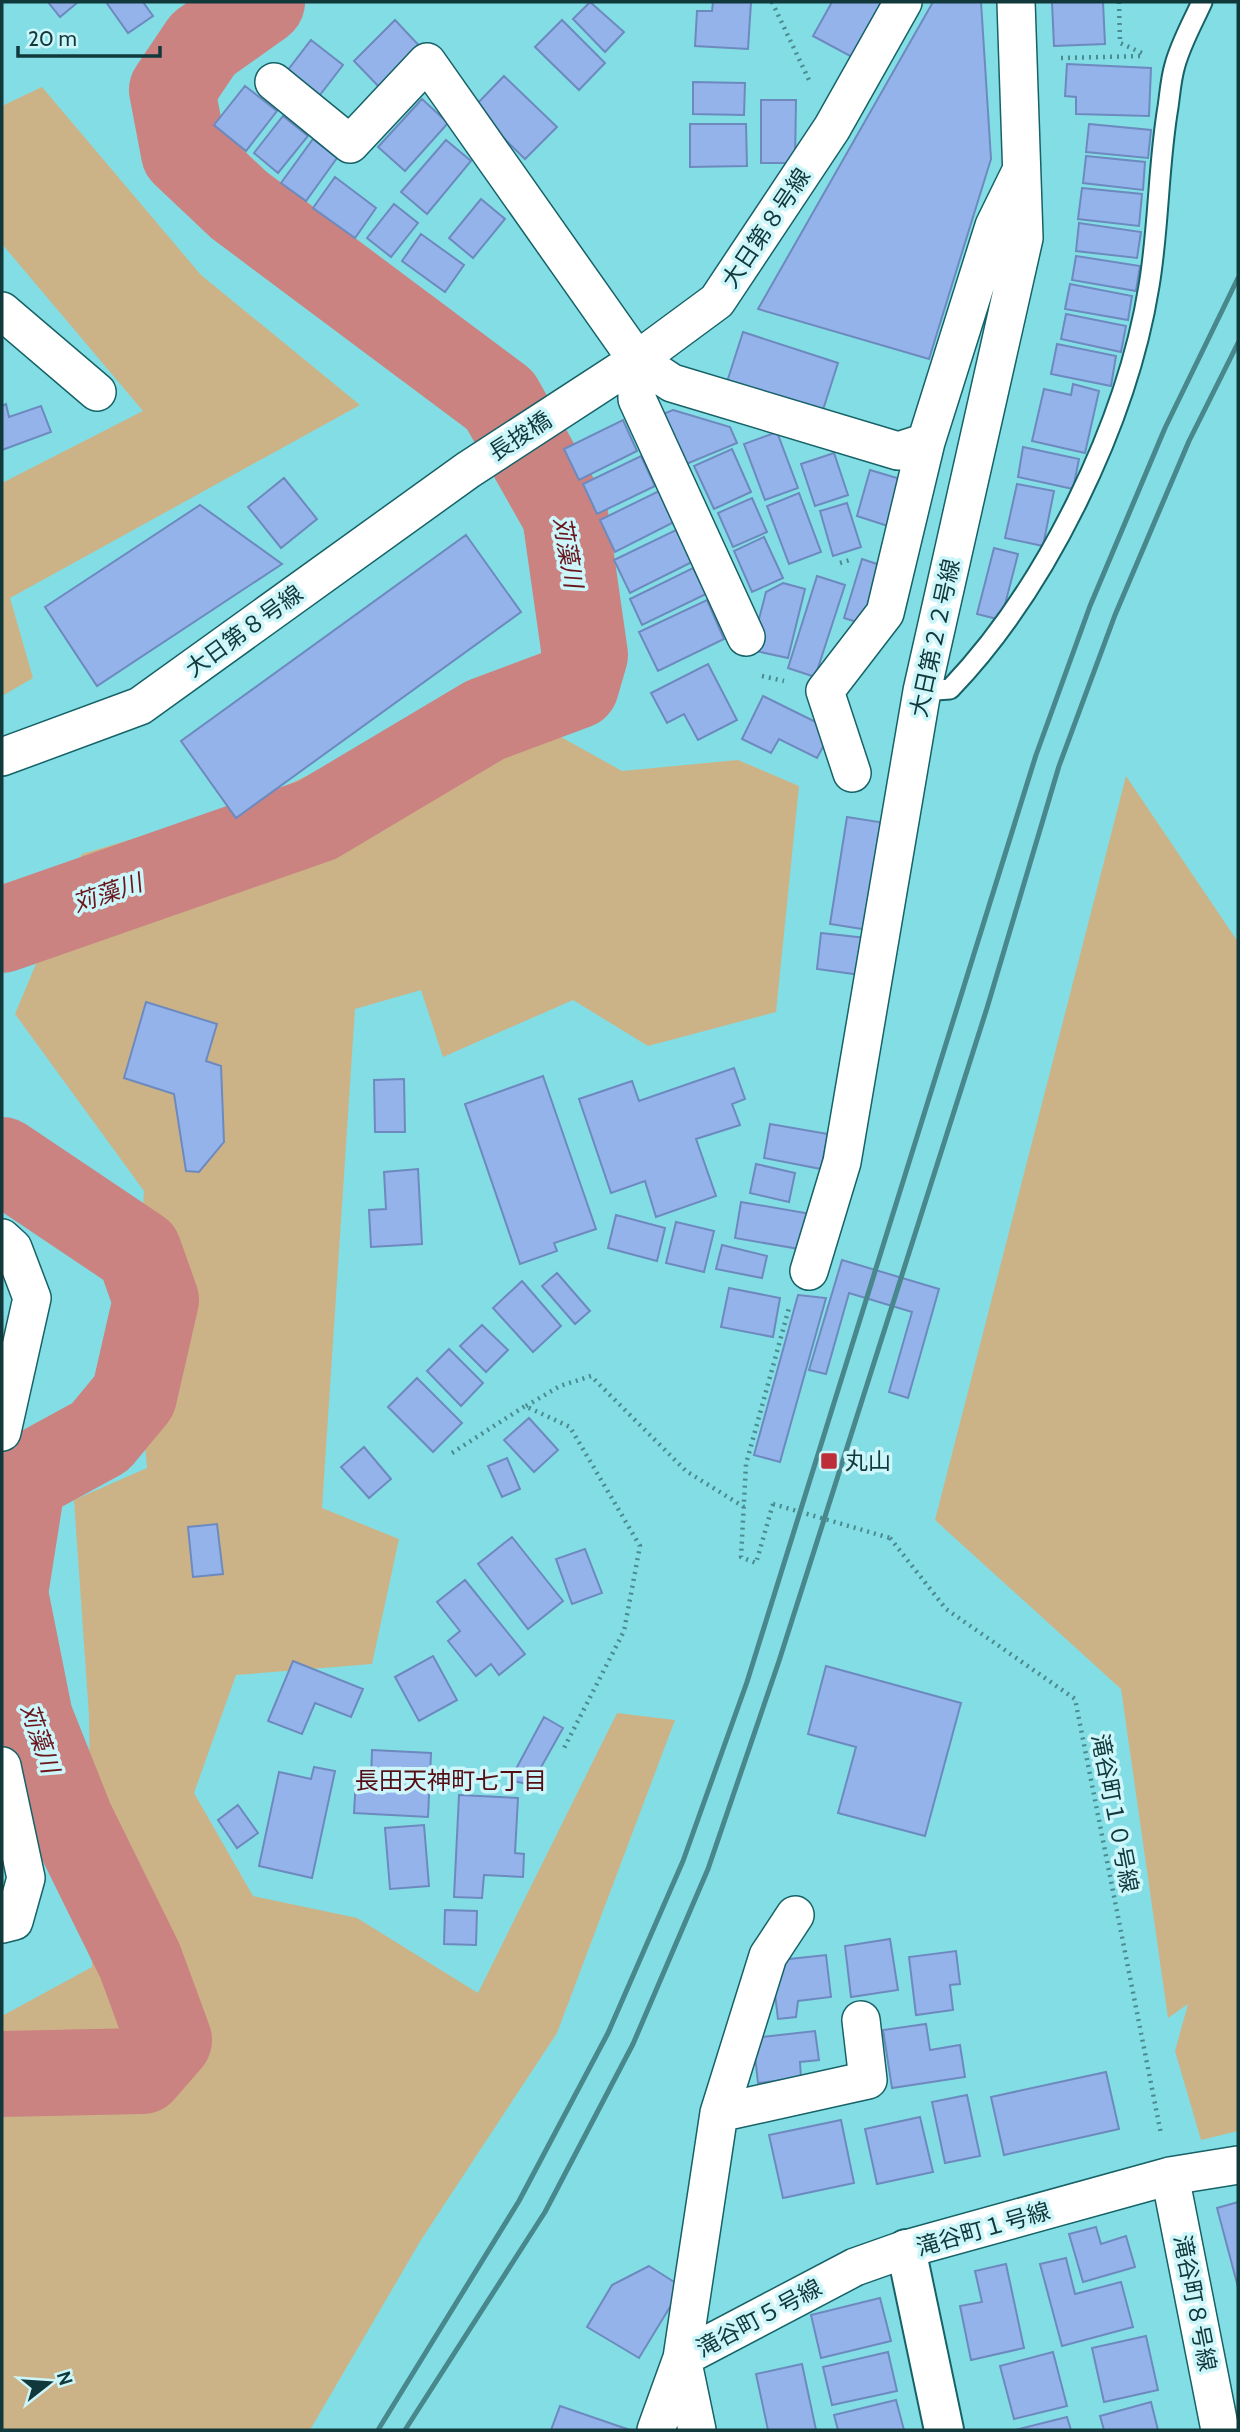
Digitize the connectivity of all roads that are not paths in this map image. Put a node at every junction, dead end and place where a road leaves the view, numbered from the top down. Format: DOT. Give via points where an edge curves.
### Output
graph roads {
  1 [pos="903,2"];
  2 [pos="1016,2"];
  3 [pos="1202,2"];
  4 [pos="274,82"];
  5 [pos="1022,169"];
  6 [pos="2,311"];
  7 [pos="637,360"];
  8 [pos="97,392"];
  9 [pos="572,403"];
  10 [pos="926,442"];
  11 [pos="468,470"];
  12 [pos="746,637"];
  13 [pos="922,691"];
  14 [pos="2,757"];
  15 [pos="852,773"];
  16 [pos="2,1238"];
  17 [pos="809,1271"];
  18 [pos="2,1432"];
  19 [pos="2,1766"];
  20 [pos="795,1915"];
  21 [pos="2,1924"];
  22 [pos="861,2020"];
  23 [pos="719,2113"];
  24 [pos="1238,2165"];
  25 [pos="1170,2176"];
  26 [pos="906,2249"];
  27 [pos="682,2358"];
  28 [pos="656,2430"];
  29 [pos="697,2430"];
  30 [pos="944,2430"];
  31 [pos="1220,2430"];
  1 -- 7 [label="street, 大日第８号線" via="832,128 717,301"];
  2 -- 5 [label="street, 大日第２２号線"];
  3 -- 13 [label="lane" via="1174,65 1159,162 1150,283 1136,356 1087,482 1033,579 981,658 950,689"];
  4 -- 7 [label="street" via="350,144 427,62"];
  5 -- 10 [label="street" via="993,226"];
  5 -- 13 [label="street, 大日第２２号線" via="1024,238"];
  6 -- 8 [label="street"];
  7 -- 9 [label="street, 大日第８号線"];
  7 -- 10 [label="street" via="672,383 898,451"];
  7 -- 12 [label="street" via="637,399"];
  9 -- 11 [label="street, 長捘橋"];
  10 -- 15 [label="street" via="885,613 825,691"];
  11 -- 14 [label="street, 大日第８号線" via="141,706"];
  13 -- 17 [label="street, 大日第２２号線" via="842,1162"];
  16 -- 18 [label="street" via="13,1248 32,1298"];
  19 -- 21 [label="street" via="26,1878 15,1921"];
  20 -- 23 [label="street" via="768,1956"];
  22 -- 23 [label="street" via="868,2080"];
  23 -- 27 [label="street"];
  24 -- 25 [label="street, 滝谷町１号線"];
  25 -- 26 [label="street, 滝谷町１号線"];
  25 -- 31 [label="street, 滝谷町８号線"];
  26 -- 27 [label="street, 滝谷町５号線" via="855,2267"];
  26 -- 30 [label="street, 滝谷町１号線"];
  27 -- 28 [label="street, 滝谷町５号線"];
  27 -- 29 [label="street"];
}
